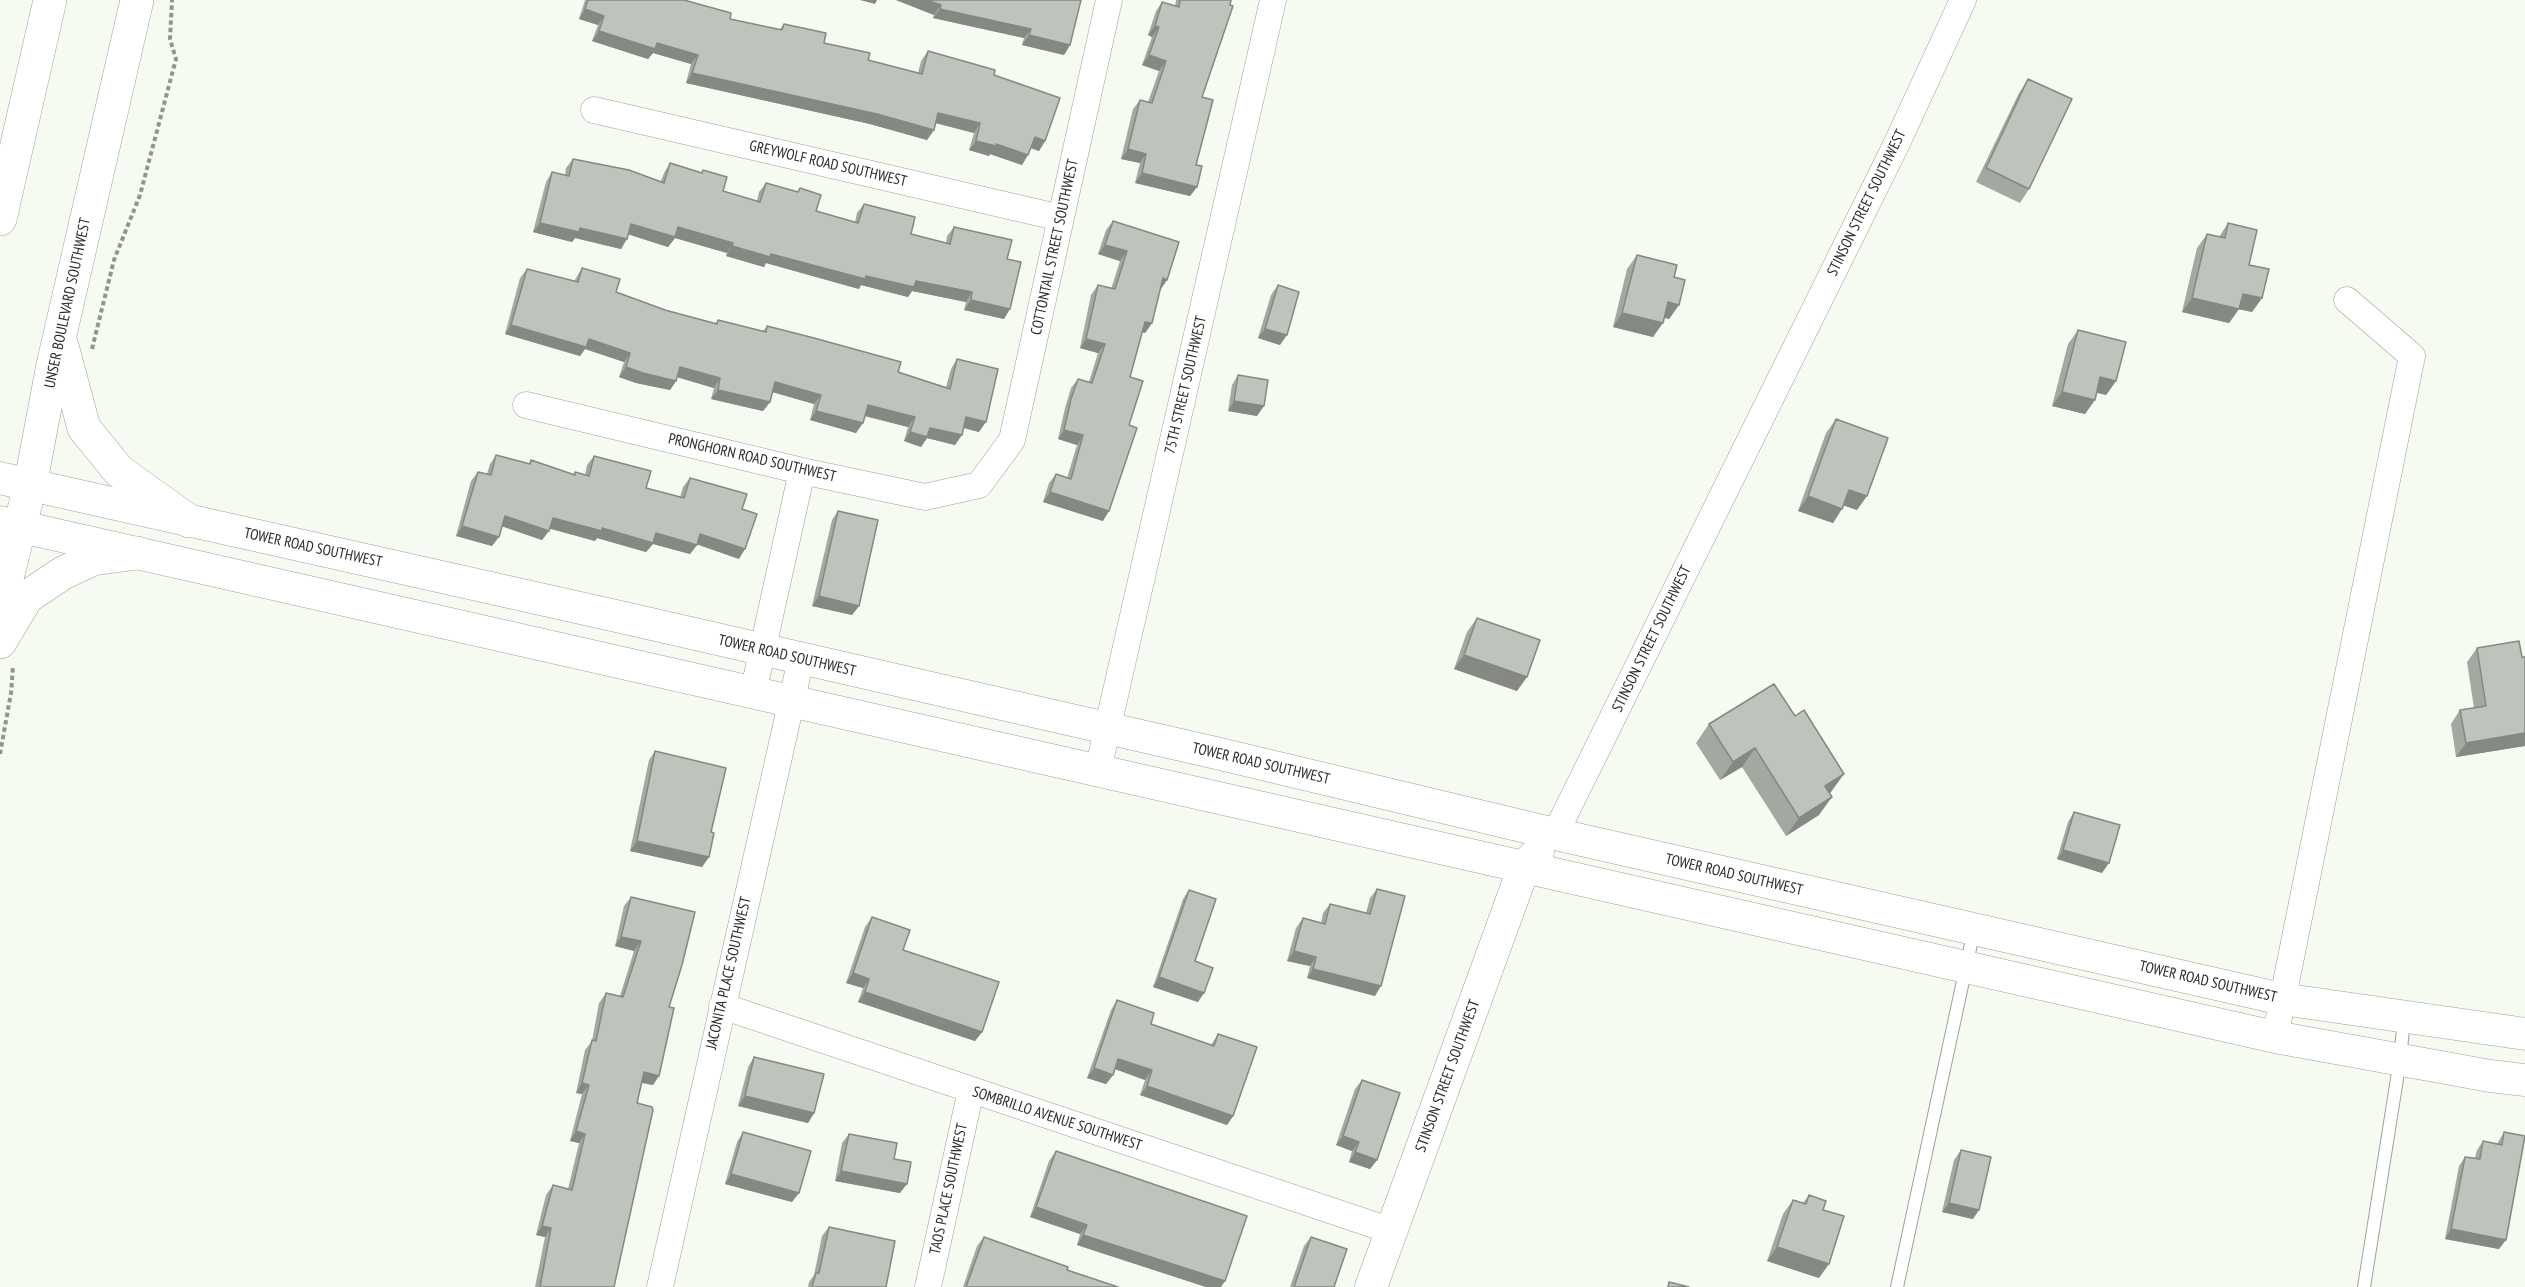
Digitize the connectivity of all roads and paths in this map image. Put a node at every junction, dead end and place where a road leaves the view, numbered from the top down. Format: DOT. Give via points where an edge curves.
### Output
graph roads {
  1 [pos="50,0"];
  2 [pos="137,0"];
  3 [pos="172,0"];
  4 [pos="1109,0"];
  5 [pos="1273,0"];
  6 [pos="1963,0"];
  7 [pos="594,110"];
  8 [pos="1061,218"];
  9 [pos="0,219"];
  10 [pos="2347,300"];
  11 [pos="60,337"];
  12 [pos="89,360"];
  13 [pos="526,405"];
  14 [pos="802,471"];
  15 [pos="15,482"];
  16 [pos="980,485"];
  17 [pos="189,521"];
  18 [pos="10,525"];
  19 [pos="137,553"];
  20 [pos="0,606"];
  21 [pos="764,651"];
  22 [pos="7,653"];
  23 [pos="801,659"];
  24 [pos="753,693"];
  25 [pos="791,702"];
  26 [pos="1107,729"];
  27 [pos="0,754"];
  28 [pos="1098,770"];
  29 [pos="1555,834"];
  30 [pos="1524,867"];
  31 [pos="1974,929"];
  32 [pos="1967,967"];
  33 [pos="2282,999"];
  34 [pos="722,1006"];
  35 [pos="2404,1016"];
  36 [pos="2525,1034"];
  37 [pos="2275,1037"];
  38 [pos="2400,1060"];
  39 [pos="2525,1080"];
  40 [pos="971,1090"];
  41 [pos="1392,1231"];
  42 [pos="660,1287"];
  43 [pos="928,1287"];
  44 [pos="1371,1287"];
  45 [pos="1897,1287"];
  46 [pos="2364,1287"];
  1 -- 9 [label="main road"];
  2 -- 11 [label="main road, UNSER BOULEVARD SOUTHWEST"];
  3 -- 12 [label="path" via="170,39 176,59 140,195 114,260"];
  4 -- 8 [label="street, COTTONTAIL STREET SOUTHWEST"];
  5 -- 26 [label="street, 75TH STREET SOUTHWEST"];
  6 -- 29 [label="street, STINSON STREET SOUTHWEST" via="1897,143"];
  7 -- 8 [label="street, GREYWOLF ROAD SOUTHWEST"];
  8 -- 16 [label="street, COTTONTAIL STREET SOUTHWEST" via="1012,440"];
  10 -- 33 [label="street" via="2412,356"];
  11 -- 15 [label="main road, UNSER BOULEVARD SOUTHWEST"];
  11 -- 17 [label="main road" via="84,428 119,471"];
  13 -- 14 [label="street, PRONGHORN ROAD SOUTHWEST"];
  14 -- 16 [label="street, PRONGHORN ROAD SOUTHWEST" via="925,497"];
  14 -- 21 [label="street"];
  15 -- 17 [label="street, TOWER ROAD SOUTHWEST"];
  15 -- 18 [label="main road, UNSER BOULEVARD SOUTHWEST"];
  17 -- 21 [label="street, TOWER ROAD SOUTHWEST"];
  18 -- 19 [label="street"];
  18 -- 20 [label="main road, UNSER BOULEVARD SOUTHWEST"];
  19 -- 22 [label="main road" via="93,559 27,597"];
  19 -- 24 [label="street"];
  21 -- 23 [label="street, TOWER ROAD SOUTHWEST"];
  21 -- 24 [label="street"];
  22 -- 27 [label="path" via="11,693"];
  23 -- 25 [label="street, JACONITA PLACE SOUTHWEST"];
  23 -- 26 [label="street, TOWER ROAD SOUTHWEST"];
  24 -- 25 [label="street"];
  25 -- 28 [label="street"];
  25 -- 34 [label="street, JACONITA PLACE SOUTHWEST"];
  26 -- 28 [label="street, 75TH STREET SOUTHWEST"];
  26 -- 29 [label="street, TOWER ROAD SOUTHWEST"];
  28 -- 30 [label="street"];
  29 -- 30 [label="street, STINSON STREET SOUTHWEST"];
  29 -- 31 [label="street, TOWER ROAD SOUTHWEST"];
  30 -- 32 [label="street"];
  30 -- 41 [label="street, STINSON STREET SOUTHWEST"];
  31 -- 32 [label="lane"];
  31 -- 33 [label="street, TOWER ROAD SOUTHWEST"];
  32 -- 37 [label="street"];
  32 -- 45 [label="lane"];
  33 -- 35 [label="street, TOWER ROAD SOUTHWEST"];
  33 -- 37 [label="street"];
  34 -- 40 [label="street, SOMBRILLO AVENUE SOUTHWEST"];
  34 -- 42 [label="street, JACONITA PLACE SOUTHWEST"];
  35 -- 36 [label="street, TOWER ROAD SOUTHWEST"];
  35 -- 38 [label="lane"];
  37 -- 38 [label="street"];
  38 -- 39 [label="street"];
  38 -- 46 [label="lane"];
  40 -- 41 [label="street, SOMBRILLO AVENUE SOUTHWEST"];
  40 -- 43 [label="street, TAOS PLACE SOUTHWEST"];
  41 -- 44 [label="street, STINSON STREET SOUTHWEST"];
}
